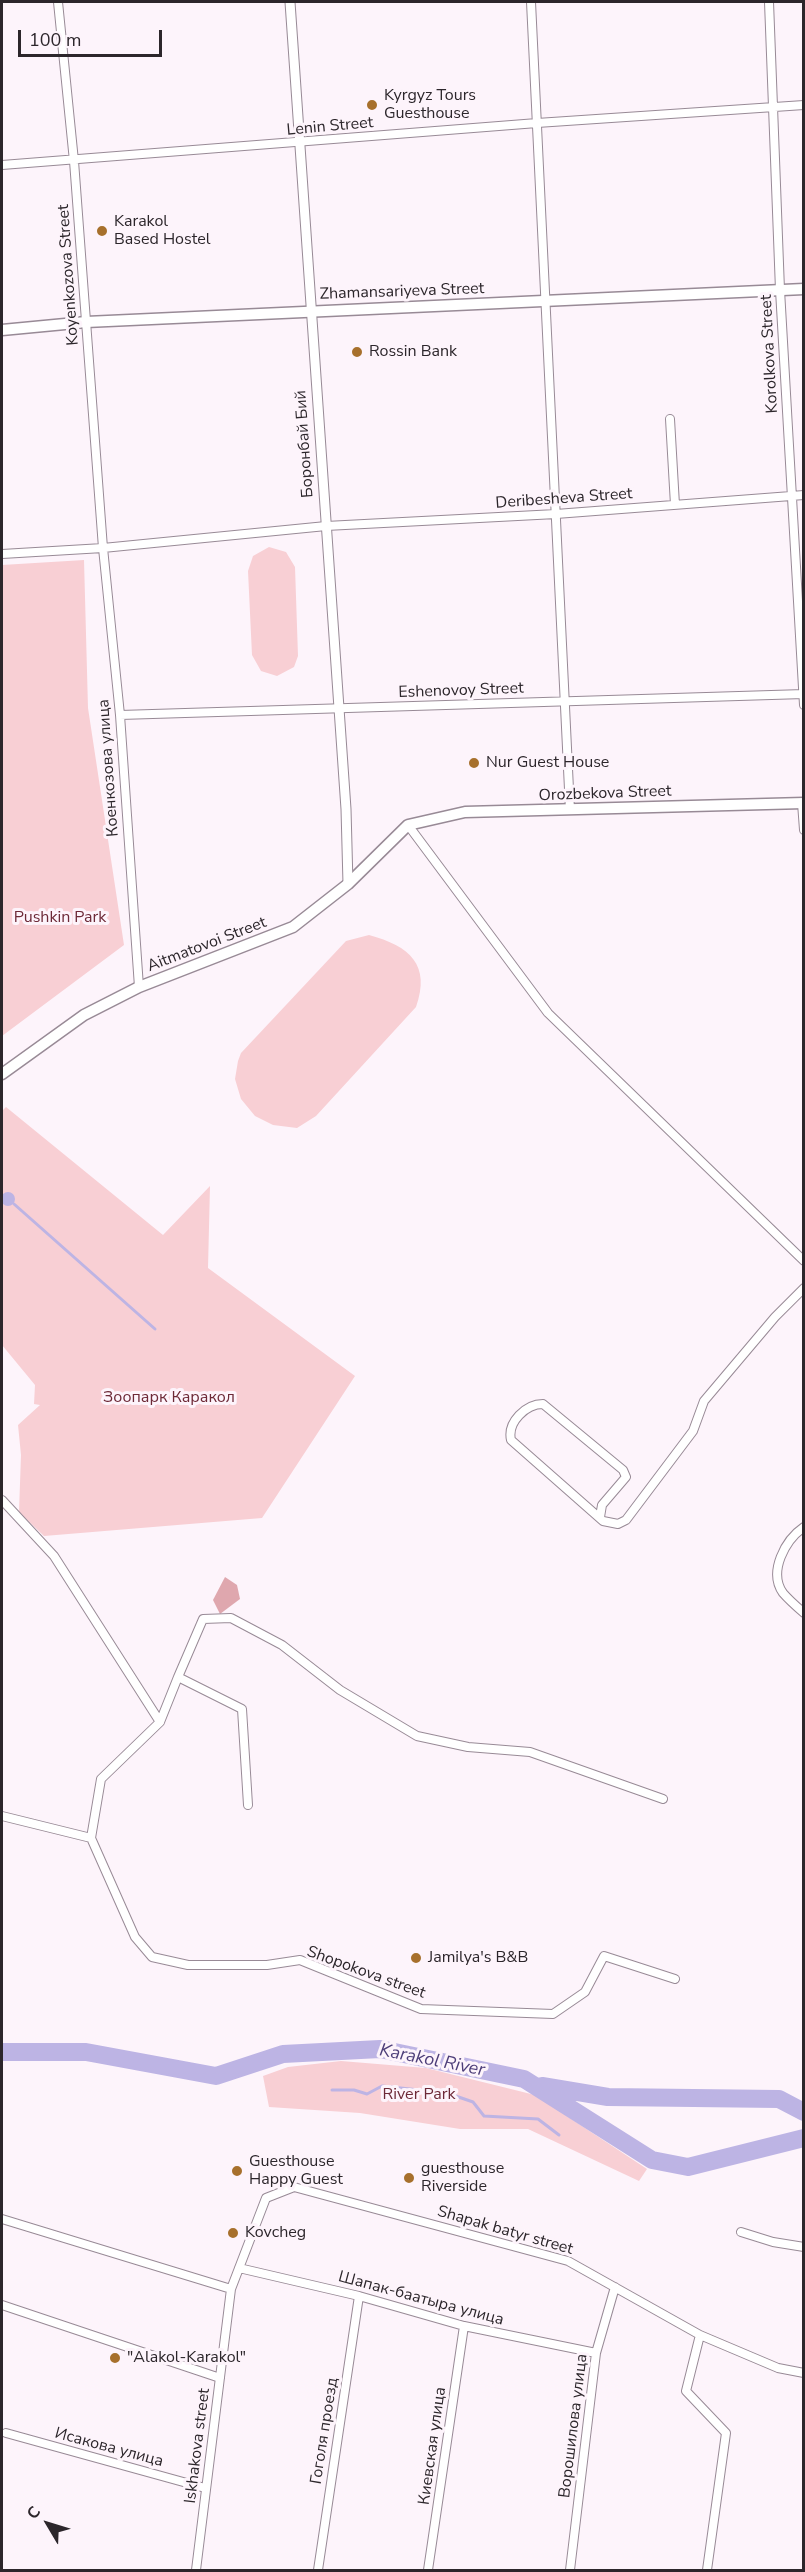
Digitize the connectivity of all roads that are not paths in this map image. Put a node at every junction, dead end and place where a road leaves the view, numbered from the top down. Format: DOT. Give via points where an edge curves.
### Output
graph roads {
  1 [pos="57,2"];
  2 [pos="290,2"];
  3 [pos="531,2"];
  4 [pos="769,2"];
  5 [pos="804,105"];
  6 [pos="774,107"];
  7 [pos="537,123"];
  8 [pos="300,143"];
  9 [pos="74,161"];
  10 [pos="2,165"];
  11 [pos="804,289"];
  12 [pos="780,290"];
  13 [pos="546,301"];
  14 [pos="312,311"];
  15 [pos="86,322"];
  16 [pos="2,330"];
  17 [pos="670,419"];
  18 [pos="804,495"];
  19 [pos="792,496"];
  20 [pos="675,505"];
  21 [pos="556,514"];
  22 [pos="326,526"];
  23 [pos="103,548"];
  24 [pos="2,554"];
  25 [pos="803,694"];
  26 [pos="565,702"];
  27 [pos="804,705"];
  28 [pos="337,709"];
  29 [pos="120,715"];
  30 [pos="803,803"];
  31 [pos="570,810"];
  32 [pos="408,825"];
  33 [pos="804,830"];
  34 [pos="348,884"];
  35 [pos="139,987"];
  36 [pos="2,1074"];
  37 [pos="804,1261"];
  38 [pos="804,1288"];
  39 [pos="2,1500"];
  40 [pos="600,1517"];
  41 [pos="804,1527"];
  42 [pos="804,1613"];
  43 [pos="178,1677"];
  44 [pos="160,1722"];
  45 [pos="663,1798"];
  46 [pos="248,1805"];
  47 [pos="2,1816"];
  48 [pos="91,1838"];
  49 [pos="675,1979"];
  50 [pos="2,2218"];
  51 [pos="741,2232"];
  52 [pos="804,2247"];
  53 [pos="239,2268"];
  54 [pos="615,2287"];
  55 [pos="231,2289"];
  56 [pos="359,2296"];
  57 [pos="2,2305"];
  58 [pos="464,2326"];
  59 [pos="700,2335"];
  60 [pos="596,2353"];
  61 [pos="804,2373"];
  62 [pos="220,2378"];
  63 [pos="6,2433"];
  64 [pos="205,2488"];
  65 [pos="196,2571"];
  66 [pos="318,2571"];
  67 [pos="428,2571"];
  68 [pos="570,2571"];
  69 [pos="707,2571"];
  1 -- 9 [label="street, Koyenkozova Street"];
  2 -- 8 [label="street, Боронбай Бий"];
  3 -- 7 [label="street"];
  4 -- 6 [label="street, Korolkova Street"];
  5 -- 6 [label="street, Lenin Street"];
  6 -- 7 [label="street, Lenin Street"];
  6 -- 12 [label="street, Korolkova Street"];
  7 -- 8 [label="street, Lenin Street"];
  7 -- 13 [label="street"];
  8 -- 9 [label="street, Lenin Street"];
  8 -- 14 [label="street, Боронбай Бий"];
  9 -- 10 [label="street, Lenin Street"];
  9 -- 15 [label="street, Koyenkozova Street"];
  11 -- 12 [label="main road, Zhamansariyeva Street"];
  12 -- 13 [label="main road, Zhamansariyeva Street"];
  12 -- 19 [label="street, Korolkova Street"];
  13 -- 14 [label="main road, Zhamansariyeva Street"];
  13 -- 21 [label="street"];
  14 -- 15 [label="main road, Zhamansariyeva Street"];
  14 -- 22 [label="street, Боронбай Бий"];
  15 -- 16 [label="main road, Zhamansariyeva Street"];
  15 -- 23 [label="street, Koyenkozova Street"];
  17 -- 20 [label="street"];
  18 -- 19 [label="street, Deribesheva Street"];
  19 -- 20 [label="street, Deribesheva Street"];
  19 -- 25 [label="street, Korolkova Street"];
  20 -- 21 [label="street, Deribesheva Street"];
  21 -- 22 [label="street, Deribesheva Street"];
  21 -- 26 [label="street"];
  22 -- 23 [label="street, Deribesheva Street"];
  22 -- 28 [label="street, Боронбай Бий"];
  23 -- 24 [label="street, Deribesheva Street"];
  23 -- 29 [label="street, Коенкозова улица"];
  25 -- 26 [label="street, Eshenovoy Street"];
  25 -- 27 [label="street, Korolkova Street"];
  26 -- 28 [label="street, Eshenovoy Street"];
  26 -- 31 [label="street"];
  28 -- 29 [label="street, Eshenovoy Street"];
  28 -- 34 [label="street, Боронбай Бий"];
  29 -- 35 [label="street, Коенкозова улица"];
  30 -- 31 [label="main road, Orozbekova Street"];
  30 -- 33 [label="street"];
  31 -- 32 [label="main road, Orozbekova Street" via="465,812"];
  32 -- 34 [label="main road, Aitmatovoi Street"];
  32 -- 37 [label="street" via="548,1013"];
  34 -- 35 [label="main road, Aitmatovoi Street" via="293,927"];
  35 -- 36 [label="main road, Aitmatovoi Street" via="84,1015"];
  38 -- 40 [label="street" via="705,1401 693,1431 626,1520 610,1524"];
  39 -- 44 [label="street" via="54,1556"];
  40 -- 40 [label="street" via="602,1504 626,1474 543,1404 528,1407 512,1426 511,1440"];
  41 -- 42 [label="street" via="786,1543 778,1579 783,1592"];
  43 -- 44 [label="street"];
  43 -- 45 [label="street" via="203,1619 231,1618 282,1645 340,1690 417,1736 468,1747 530,1752"];
  43 -- 46 [label="street" via="242,1709"];
  44 -- 48 [label="street" via="101,1779"];
  47 -- 48 [label="street"];
  48 -- 49 [label="street, Shopokova street" via="135,1936 152,1957 188,1965 267,1965 300,1960 421,2009 553,2014 585,1992 604,1956"];
  50 -- 55 [label="street"];
  51 -- 52 [label="street"];
  53 -- 54 [label="street, Shapak batyr street" via="266,2198 294,2187 568,2261"];
  53 -- 55 [label="street, Shapak batyr street"];
  53 -- 56 [label="street, Шапак-баатыра улица"];
  54 -- 59 [label="street, Shapak batyr street"];
  54 -- 60 [label="street, Ворошилова улица"];
  55 -- 62 [label="street, Iskhakova street"];
  56 -- 58 [label="street, Шапак-баатыра улица"];
  56 -- 66 [label="street, Гоголя проезд"];
  57 -- 62 [label="street"];
  58 -- 60 [label="street, Шапак-баатыра улица"];
  58 -- 67 [label="street, Киевская улица"];
  59 -- 61 [label="street, Shapak batyr street" via="778,2368"];
  59 -- 69 [label="street" via="686,2391 726,2433"];
  60 -- 68 [label="street, Ворошилова улица"];
  62 -- 64 [label="street, Iskhakova street"];
  63 -- 64 [label="street, Исакова улица"];
  64 -- 65 [label="street, Iskhakova street"];
}
